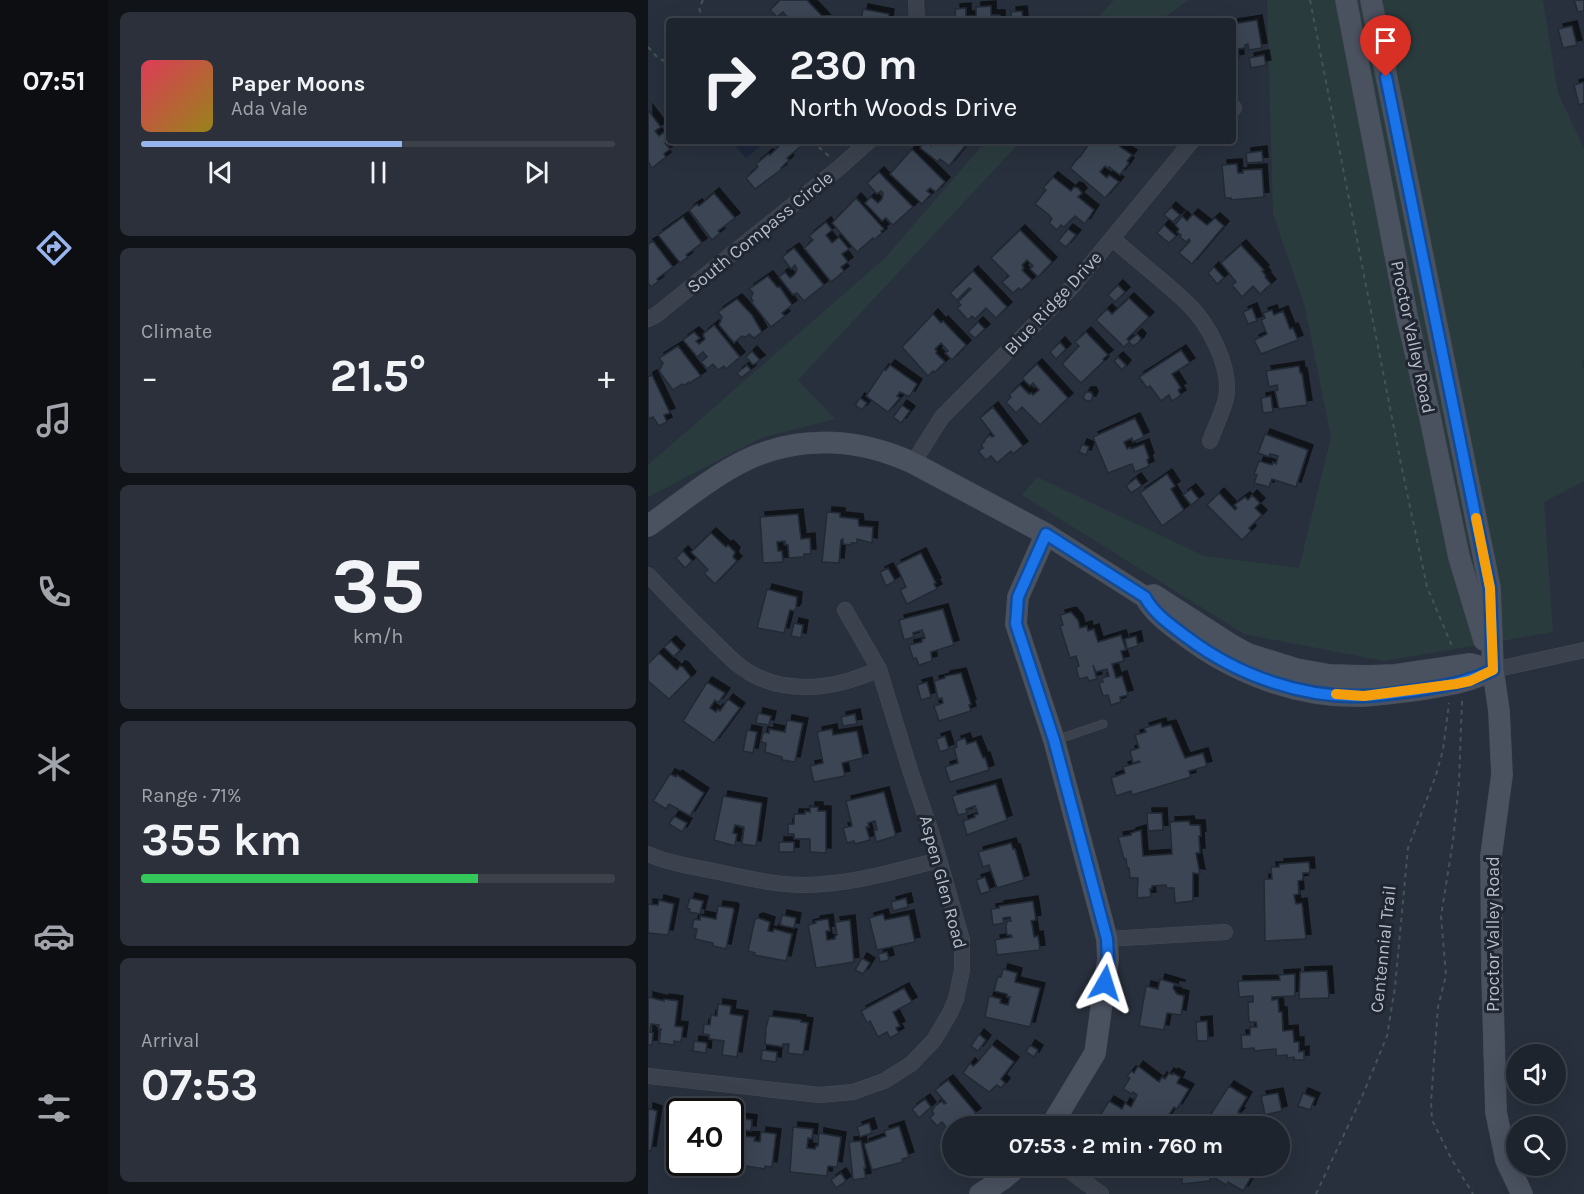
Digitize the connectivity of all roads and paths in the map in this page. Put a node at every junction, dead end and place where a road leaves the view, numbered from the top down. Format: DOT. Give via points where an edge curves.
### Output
graph roads {
  1 [pos="703,0"];
  2 [pos="916,0"];
  3 [pos="1310,0"];
  4 [pos="1346,0"];
  5 [pos="1371,0"];
  6 [pos="703,18"];
  7 [pos="917,18"];
  8 [pos="648,48"];
  9 [pos="666,62"];
  10 [pos="815,144"];
  11 [pos="865,144"];
  12 [pos="1190,144"];
  13 [pos="831,158"];
  14 [pos="1112,238"];
  15 [pos="648,319"];
  16 [pos="1210,441"];
  17 [pos="913,463"];
  18 [pos="648,526"];
  19 [pos="1046,534"];
  20 [pos="648,575"];
  21 [pos="845,610"];
  22 [pos="1452,646"];
  23 [pos="1584,650"];
  24 [pos="879,669"];
  25 [pos="1493,670"];
  26 [pos="1461,693"];
  27 [pos="1449,698"];
  28 [pos="1103,724"];
  29 [pos="1054,740"];
  30 [pos="648,854"];
  31 [pos="939,860"];
  32 [pos="1225,932"];
  33 [pos="1107,939"];
  34 [pos="648,1076"];
  35 [pos="1057,1116"];
  36 [pos="1006,1176"];
  37 [pos="1077,1176"];
  38 [pos="1471,1193"];
  39 [pos="980,1194"];
  40 [pos="1101,1194"];
  41 [pos="1316,1194"];
  42 [pos="1522,1194"];
  1 -- 6 [label="path" via="699,8"];
  2 -- 7 [label="street"];
  3 -- 22 [label="path" via="1427,587"];
  4 -- 25 [label="street, Proctor Valley Road" via="1407,316 1459,557"];
  5 -- 25 [label="street, Proctor Valley Road" via="1490,588"];
  8 -- 9 [label="path"];
  10 -- 13 [label="path"];
  11 -- 15 [label="street, South Compass Circle"];
  12 -- 14 [label="street, Blue Ridge Drive"];
  14 -- 16 [label="street" via="1187,303 1207,328 1222,361 1227,387"];
  14 -- 17 [label="street, Blue Ridge Drive" via="1065,294 942,417"];
  17 -- 18 [label="street" via="858,444 819,442 780,448 726,471"];
  17 -- 19 [label="street"];
  19 -- 25 [label="street" via="1145,597 1154,595 1248,654 1296,669 1366,676 1470,664"];
  19 -- 29 [label="street" via="1018,597 1016,624"];
  20 -- 24 [label="street" via="736,663 766,680 798,687 825,687"];
  21 -- 24 [label="street, Aspen Glen Road"];
  23 -- 25 [label="street"];
  24 -- 31 [label="street, Aspen Glen Road"];
  25 -- 42 [label="street, Proctor Valley Road" via="1502,775 1491,856 1497,1112 1506,1160"];
  26 -- 38 [label="path" via="1459,782 1441,916 1446,975 1438,1006 1431,1102 1432,1120"];
  27 -- 41 [label="path, Centennial Trail" via="1443,750 1408,848 1395,987 1386,1036"];
  28 -- 29 [label="lane"];
  29 -- 33 [label="street"];
  30 -- 31 [label="street" via="783,885 849,880"];
  31 -- 34 [label="street, Aspen Glen Road" via="962,940 960,985 943,1026 924,1053 906,1068 869,1088 820,1095"];
  32 -- 33 [label="street"];
  33 -- 35 [label="street" via="1108,959 1095,1053"];
  36 -- 39 [label="street"];
  37 -- 40 [label="street"];
}
